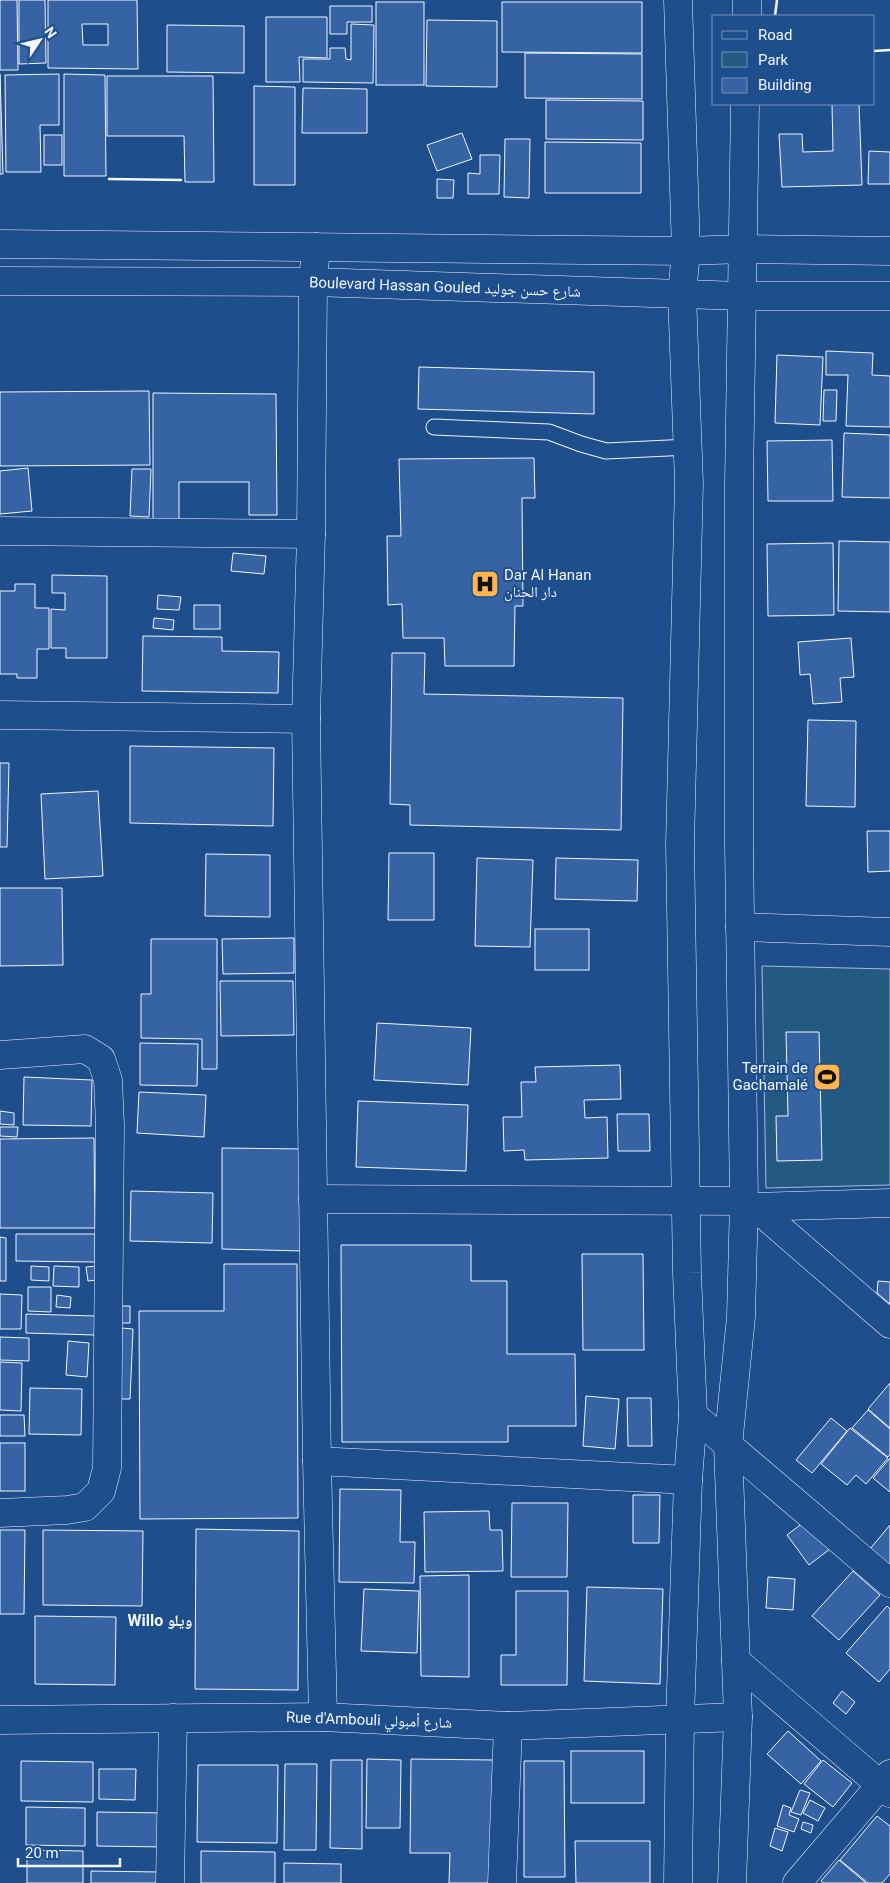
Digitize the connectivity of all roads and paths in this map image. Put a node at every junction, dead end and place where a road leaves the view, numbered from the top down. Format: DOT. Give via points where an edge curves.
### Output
graph roads {
  1 [pos="678,0"];
  2 [pos="747,0"];
  3 [pos="746,15"];
  4 [pos="745,105"];
  5 [pos="0,244"];
  6 [pos="316,247"];
  7 [pos="742,249"];
  8 [pos="686,251"];
  9 [pos="890,251"];
  10 [pos="0,281"];
  11 [pos="313,282"];
  12 [pos="682,294"];
  13 [pos="742,296"];
  14 [pos="890,296"];
  15 [pos="434,428"];
  16 [pos="689,447"];
  17 [pos="0,531"];
  18 [pos="311,534"];
  19 [pos="0,715"];
  20 [pos="306,719"];
  21 [pos="740,927"];
  22 [pos="890,932"];
  23 [pos="0,1055"];
  24 [pos="313,1199"];
  25 [pos="686,1200"];
  26 [pos="890,1203"];
  27 [pos="750,1204"];
  28 [pos="890,1324"];
  29 [pos="693,1415"];
  30 [pos="728,1445"];
  31 [pos="317,1461"];
  32 [pos="688,1480"];
  33 [pos="0,1512"];
  34 [pos="890,1583"];
  35 [pos="736,1661"];
  36 [pos="323,1717"];
  37 [pos="738,1717"];
  38 [pos="173,1718"];
  39 [pos="680,1719"];
  40 [pos="0,1720"];
  41 [pos="508,1726"];
  42 [pos="887,1784"];
  43 [pos="170,1883"];
  44 [pos="502,1883"];
  45 [pos="678,1883"];
  46 [pos="732,1883"];
  47 [pos="797,1883"];
  1 -- 8 [label="street"];
  2 -- 3 [label="street"];
  4 -- 7 [label="street"];
  5 -- 6 [label="street"];
  6 -- 8 [label="street"];
  6 -- 11 [label="street"];
  7 -- 8 [label="street"];
  7 -- 9 [label="street"];
  7 -- 13 [label="street"];
  8 -- 12 [label="street"];
  10 -- 11 [label="street, Boulevard Hassan Gouled شارع حسن جوليد"];
  11 -- 12 [label="street, Boulevard Hassan Gouled شارع حسن جوليد"];
  11 -- 18 [label="street"];
  12 -- 13 [label="street, Boulevard Hassan Gouled شارع حسن جوليد"];
  12 -- 16 [label="street"];
  13 -- 14 [label="street, Boulevard Hassan Gouled شارع حسن جوليد"];
  13 -- 21 [label="street" via="738,483"];
  15 -- 16 [label="lane" via="549,432 606,451"];
  16 -- 25 [label="street" via="680,844"];
  17 -- 18 [label="street"];
  18 -- 20 [label="street"];
  19 -- 20 [label="street"];
  20 -- 24 [label="street"];
  21 -- 22 [label="street"];
  21 -- 27 [label="street"];
  23 -- 33 [label="street" via="85,1050 101,1060 108,1080 110,1125 106,1468 101,1491 85,1507"];
  24 -- 25 [label="street"];
  24 -- 31 [label="street"];
  25 -- 27 [label="street"];
  25 -- 29 [label="street"];
  26 -- 27 [label="street"];
  27 -- 28 [label="street"];
  27 -- 30 [label="street"];
  29 -- 30 [label="street"];
  29 -- 32 [label="street"];
  30 -- 34 [label="street"];
  30 -- 35 [label="street"];
  31 -- 32 [label="street"];
  31 -- 36 [label="street"];
  32 -- 39 [label="street"];
  35 -- 37 [label="street"];
  35 -- 42 [label="street"];
  36 -- 38 [label="street, Rue d'Ambouli شارع أمبولي"];
  36 -- 41 [label="street, Rue d'Ambouli شارع أمبولي"];
  37 -- 39 [label="street, Rue d'Ambouli شارع أمبولي"];
  37 -- 46 [label="street"];
  38 -- 40 [label="street, Rue d'Ambouli شارع أمبولي"];
  38 -- 43 [label="street"];
  39 -- 41 [label="street, Rue d'Ambouli شارع أمبولي"];
  39 -- 45 [label="street"];
  41 -- 44 [label="street"];
  42 -- 47 [label="street"];
}
